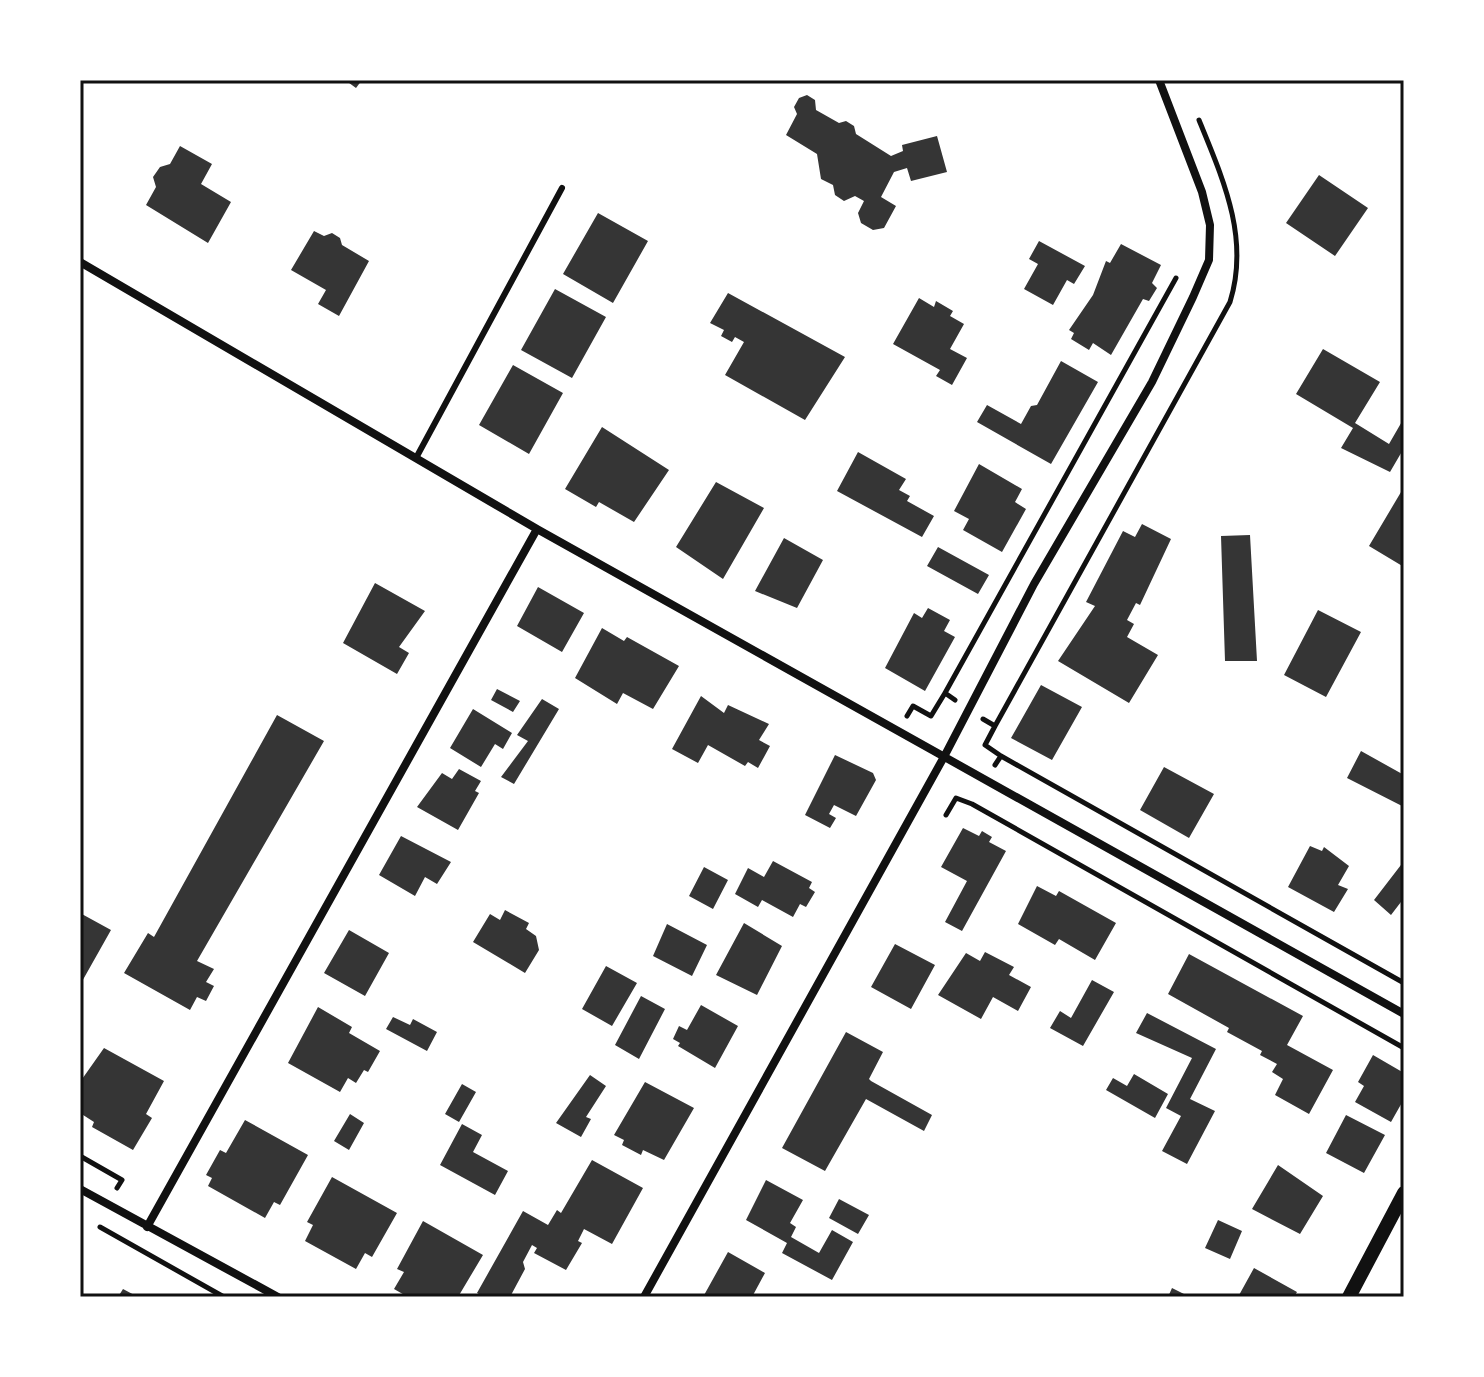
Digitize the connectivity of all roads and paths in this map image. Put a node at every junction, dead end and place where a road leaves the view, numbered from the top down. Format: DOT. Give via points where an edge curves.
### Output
graph roads {
  1 [pos="1159,80"];
  2 [pos="562,188"];
  3 [pos="80,262"];
  4 [pos="1177,277"];
  5 [pos="416,458"];
  6 [pos="537,529"];
  7 [pos="945,693"];
  8 [pos="945,755"];
  9 [pos="1001,756"];
  10 [pos="972,804"];
  11 [pos="1404,983"];
  12 [pos="1404,1014"];
  13 [pos="1404,1048"];
  14 [pos="80,1189"];
  15 [pos="1404,1193"];
  16 [pos="147,1227"];
  17 [pos="272,1295"];
  18 [pos="644,1297"];
  19 [pos="1349,1297"];
  1 -- 8 [label="street" via="1202,192 1210,225 1209,260 1152,382 1034,584"];
  2 -- 5 [label="lane"];
  3 -- 5 [label="street"];
  4 -- 7 [label="path"];
  5 -- 6 [label="street"];
  6 -- 8 [label="street"];
  6 -- 16 [label="street"];
  8 -- 12 [label="street"];
  8 -- 18 [label="street"];
  9 -- 11 [label="path"];
  10 -- 13 [label="path"];
  14 -- 16 [label="street"];
  15 -- 19 [label="street"];
  16 -- 17 [label="street"];
}
